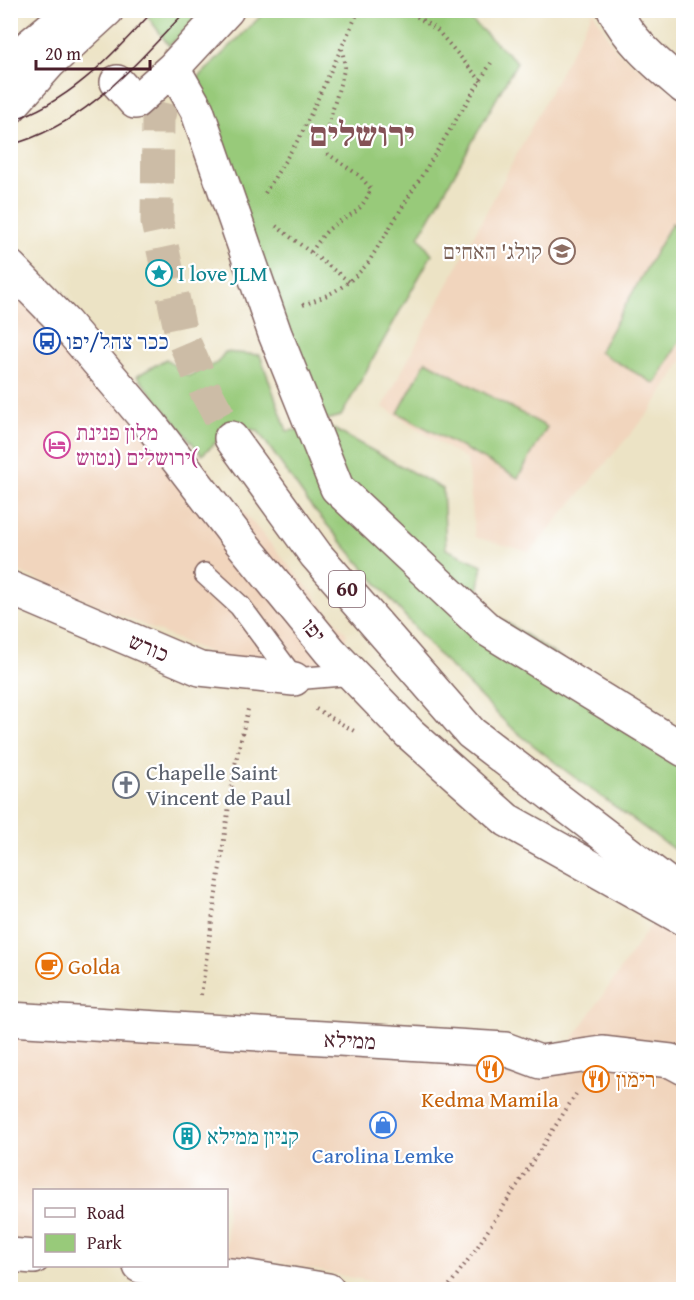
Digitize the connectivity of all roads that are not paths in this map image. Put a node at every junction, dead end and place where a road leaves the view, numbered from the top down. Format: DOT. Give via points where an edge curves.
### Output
graph roads {
  1 [pos="73,10"];
  2 [pos="107,10"];
  3 [pos="227,10"];
  4 [pos="614,10"];
  5 [pos="12,63"];
  6 [pos="173,68"];
  7 [pos="117,82"];
  8 [pos="684,87"];
  9 [pos="10,107"];
  10 [pos="10,267"];
  11 [pos="231,438"];
  12 [pos="205,574"];
  13 [pos="10,588"];
  14 [pos="354,674"];
  15 [pos="294,679"];
  16 [pos="471,733"];
  17 [pos="684,750"];
  18 [pos="684,872"];
  19 [pos="684,896"];
  20 [pos="684,919"];
  21 [pos="10,1019"];
  22 [pos="684,1068"];
  23 [pos="10,1256"];
  24 [pos="33,1257"];
  25 [pos="150,1267"];
  26 [pos="328,1290"];
  1 -- 5 [label="main road"];
  2 -- 9 [label="main road" via="49,63"];
  3 -- 6 [label="main road"];
  4 -- 8 [label="main road" via="624,31 647,57"];
  6 -- 7 [label="main road" via="135,102"];
  6 -- 17 [label="main road" via="201,121 270,317 337,488 488,630"];
  10 -- 14 [label="main road, יפו" via="65,323 330,651"];
  11 -- 16 [label="main road, 60" via="316,555"];
  12 -- 15 [label="lane" via="240,606"];
  13 -- 15 [label="main road, כורש" via="200,669"];
  14 -- 15 [label="lane"];
  14 -- 20 [label="main road, יפו" via="409,733 507,820"];
  16 -- 18 [label="main road, 60" via="606,815"];
  16 -- 19 [label="main road, 60"];
  21 -- 22 [label="main road, ממילא" via="505,1049 540,1062 602,1053 649,1056"];
  23 -- 24 [label="main road"];
  25 -- 26 [label="main road" via="260,1278"];
}
